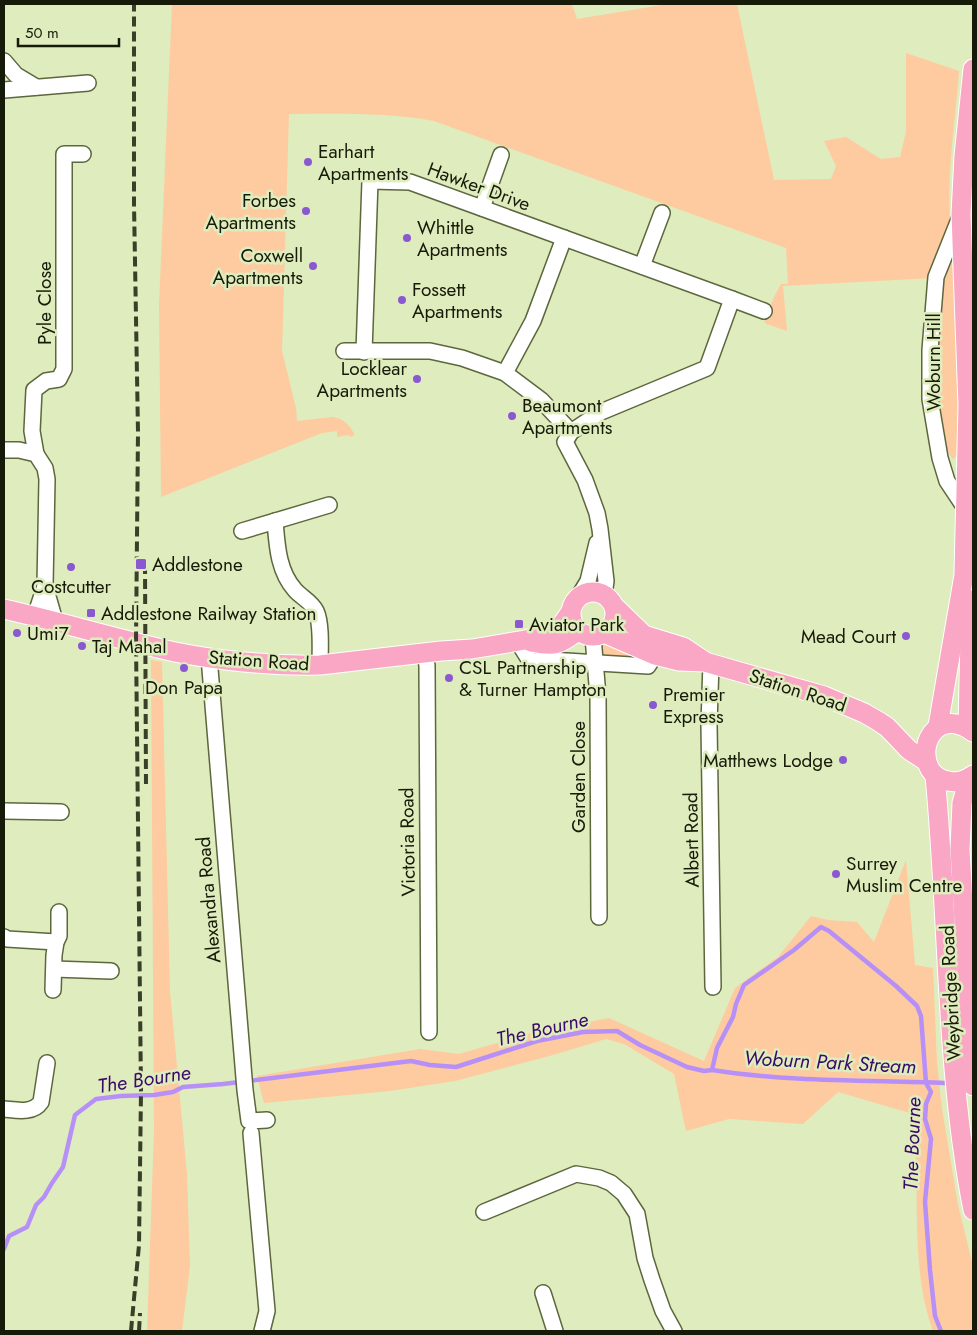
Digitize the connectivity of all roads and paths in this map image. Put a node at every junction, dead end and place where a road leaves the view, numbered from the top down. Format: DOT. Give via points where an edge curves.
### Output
graph roads {
  1 [pos="4,61"];
  2 [pos="973,69"];
  3 [pos="88,83"];
  4 [pos="36,87"];
  5 [pos="4,90"];
  6 [pos="84,154"];
  7 [pos="501,155"];
  8 [pos="482,208"];
  9 [pos="662,214"];
  10 [pos="961,214"];
  11 [pos="564,238"];
  12 [pos="642,266"];
  13 [pos="732,299"];
  14 [pos="764,311"];
  15 [pos="344,351"];
  16 [pos="364,352"];
  17 [pos="505,373"];
  18 [pos="571,432"];
  19 [pos="4,450"];
  20 [pos="36,454"];
  21 [pos="329,505"];
  22 [pos="965,508"];
  23 [pos="275,521"];
  24 [pos="600,529"];
  25 [pos="242,531"];
  26 [pos="964,575"];
  27 [pos="45,586"];
  28 [pos="579,596"];
  29 [pos="609,600"];
  30 [pos="4,609"];
  31 [pos="570,613"];
  32 [pos="35,616"];
  33 [pos="55,621"];
  34 [pos="592,634"];
  35 [pos="522,641"];
  36 [pos="657,648"];
  37 [pos="425,652"];
  38 [pos="209,657"];
  39 [pos="708,662"];
  40 [pos="594,663"];
  41 [pos="320,665"];
  42 [pos="887,727"];
  43 [pos="971,730"];
  44 [pos="934,731"];
  45 [pos="930,768"];
  46 [pos="971,777"];
  47 [pos="4,811"];
  48 [pos="61,812"];
  49 [pos="59,912"];
  50 [pos="599,917"];
  51 [pos="4,937"];
  52 [pos="56,942"];
  53 [pos="54,968"];
  54 [pos="111,971"];
  55 [pos="713,987"];
  56 [pos="54,990"];
  57 [pos="429,1032"];
  58 [pos="47,1064"];
  59 [pos="973,1086"];
  60 [pos="4,1109"];
  61 [pos="267,1120"];
  62 [pos="250,1133"];
  63 [pos="973,1210"];
  64 [pos="484,1212"];
  65 [pos="543,1293"];
  66 [pos="262,1331"];
  67 [pos="555,1331"];
  68 [pos="674,1331"];
  1 -- 4 [label="street" via="16,74"];
  2 -- 10 [label="main road, Woburn Hill"];
  3 -- 4 [label="street"];
  4 -- 5 [label="street"];
  6 -- 20 [label="street, Pyle Close" via="64,154 64,368 59,379 46,381 34,390 32,430"];
  7 -- 8 [label="street"];
  8 -- 11 [label="street, Hawker Drive"];
  8 -- 16 [label="street, Hawker Drive" via="410,182 370,181"];
  9 -- 12 [label="street"];
  10 -- 22 [label="main road, Woburn Hill" via="968,405"];
  10 -- 22 [label="street, Woburn Hill" via="936,277 930,400 947,481"];
  11 -- 12 [label="street, Hawker Drive"];
  11 -- 17 [label="street" via="532,321"];
  12 -- 13 [label="street, Hawker Drive"];
  13 -- 14 [label="street, Hawker Drive"];
  13 -- 18 [label="street" via="707,368 601,412"];
  15 -- 16 [label="street"];
  16 -- 17 [label="street" via="430,351"];
  17 -- 18 [label="street" via="541,400"];
  18 -- 24 [label="street" via="565,442 585,480"];
  19 -- 20 [label="street"];
  20 -- 27 [label="street" via="45,468 47,479"];
  21 -- 23 [label="street"];
  22 -- 26 [label="main road, Woburn Hill"];
  23 -- 25 [label="street"];
  23 -- 41 [label="street" via="283,573 317,613"];
  24 -- 28 [label="street" via="588,581"];
  24 -- 29 [label="street"];
  26 -- 43 [label="main road, Woburn Hill" via="970,638"];
  26 -- 44 [label="main road, Woburn Hill"];
  27 -- 32 [label="street"];
  27 -- 33 [label="street"];
  28 -- 29 [label="main road" via="591,591"];
  28 -- 31 [label="main road" via="574,600"];
  29 -- 34 [label="main road" via="616,612 613,624"];
  29 -- 36 [label="main road, Station Road"];
  30 -- 32 [label="main road, Station Road"];
  31 -- 34 [label="main road" via="574,626"];
  31 -- 35 [label="main road, Station Road" via="561,626"];
  32 -- 33 [label="main road, Station Road"];
  33 -- 38 [label="main road, Station Road" via="174,652"];
  34 -- 35 [label="main road, Station Road" via="545,645"];
  34 -- 36 [label="main road, Station Road"];
  34 -- 40 [label="street, Garden Close"];
  35 -- 37 [label="main road, Station Road"];
  35 -- 40 [label="street" via="530,661"];
  36 -- 39 [label="main road, Station Road" via="683,647"];
  36 -- 40 [label="street" via="648,666"];
  37 -- 41 [label="main road, Station Road"];
  37 -- 57 [label="street, Victoria Road"];
  38 -- 41 [label="main road, Station Road"];
  38 -- 61 [label="street, Alexandra Road" via="245,1090 249,1121"];
  39 -- 42 [label="main road, Station Road" via="824,696"];
  39 -- 55 [label="street, Albert Road"];
  40 -- 50 [label="street, Garden Close" via="598,696"];
  42 -- 44 [label="main road, Station Road" via="904,734"];
  42 -- 45 [label="main road, Station Road"];
  43 -- 44 [label="main road, Station Road" via="953,724"];
  44 -- 45 [label="main road, Weybridge Road" via="926,748"];
  45 -- 46 [label="main road" via="939,779 950,782 961,782"];
  45 -- 63 [label="main road, Weybridge Road" via="941,833 946,960 958,1111"];
  46 -- 59 [label="main road, Weybridge Road" via="962,803 960,849"];
  47 -- 48 [label="street"];
  49 -- 52 [label="street"];
  51 -- 52 [label="street"];
  52 -- 53 [label="street"];
  53 -- 54 [label="street"];
  53 -- 56 [label="street"];
  58 -- 60 [label="street" via="38,1107 23,1111"];
  62 -- 66 [label="street" via="267,1311"];
  64 -- 68 [label="street" via="576,1174 611,1183 624,1194 637,1214 645,1258 663,1311"];
  65 -- 67 [label="street"];
}
